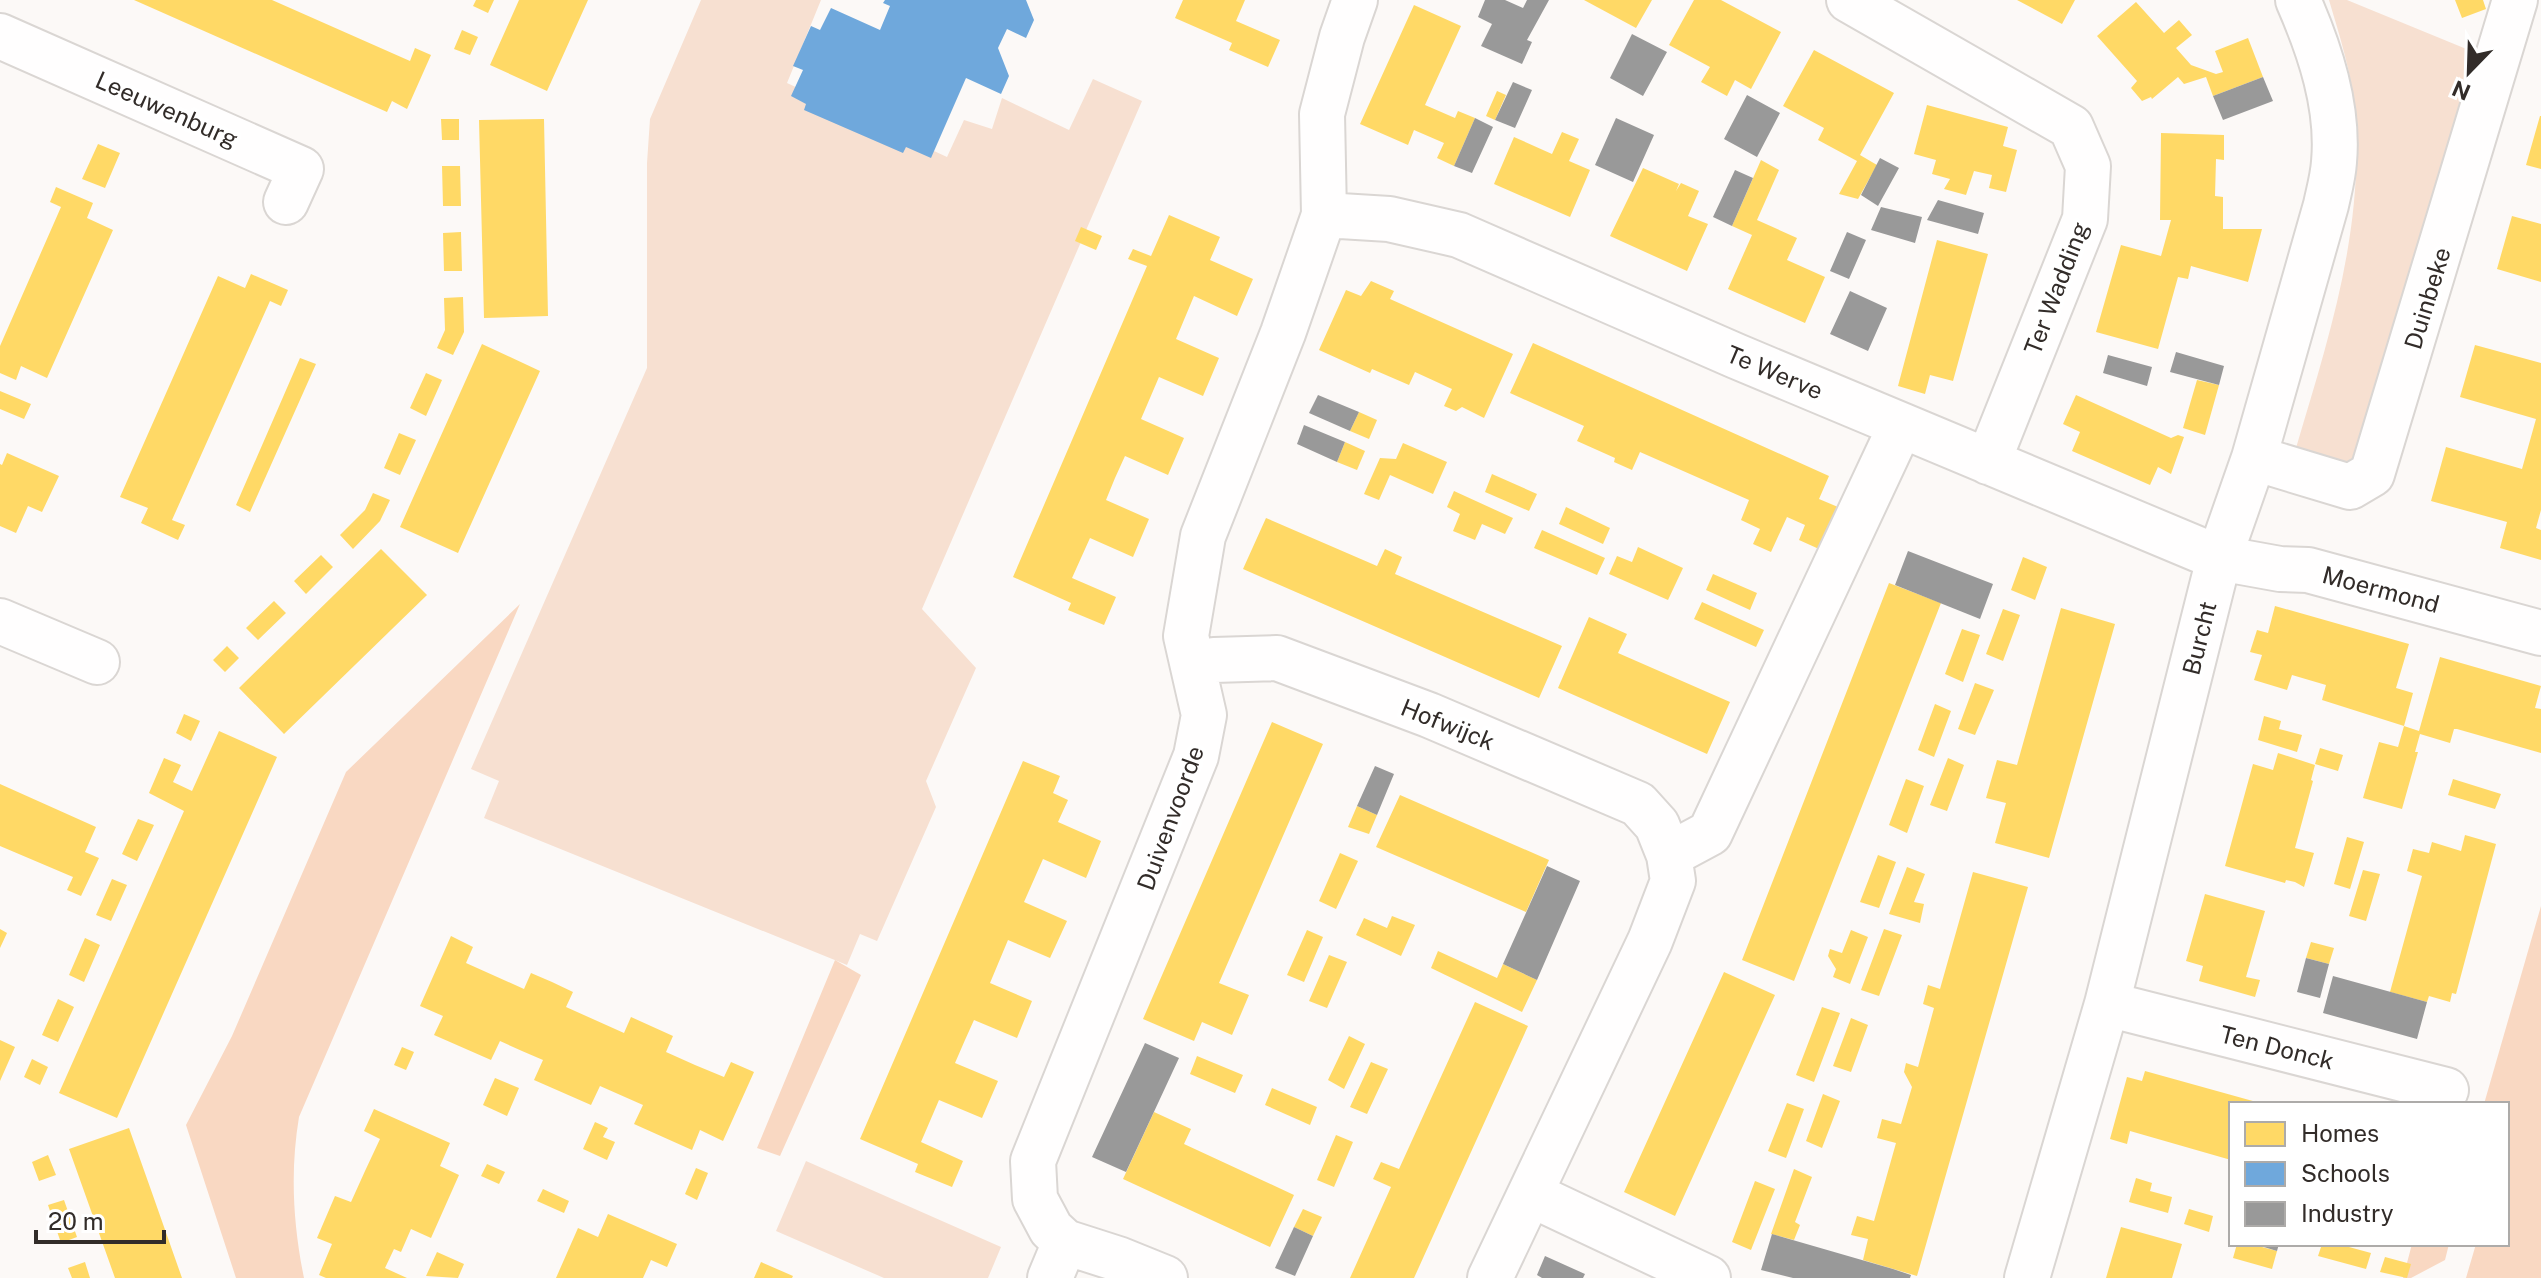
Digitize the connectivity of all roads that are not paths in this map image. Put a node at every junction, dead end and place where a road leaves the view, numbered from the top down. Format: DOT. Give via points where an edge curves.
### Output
graph roads {
  1 [pos="1355,0"];
  2 [pos="1849,0"];
  3 [pos="2298,0"];
  4 [pos="2515,0"];
  5 [pos="0,36"];
  6 [pos="286,202"];
  7 [pos="1324,215"];
  8 [pos="1901,425"];
  9 [pos="2254,458"];
  10 [pos="1988,462"];
  11 [pos="2219,558"];
  12 [pos="0,621"];
  13 [pos="2541,633"];
  14 [pos="97,662"];
  15 [pos="1194,665"];
  16 [pos="1669,855"];
  17 [pos="2107,1004"];
  18 [pos="2446,1090"];
  19 [pos="1530,1194"];
  20 [pos="1058,1260"];
  21 [pos="1165,1278"];
  22 [pos="1490,1278"];
  23 [pos="1708,1278"];
  24 [pos="2027,1278"];
  1 -- 7 [label="street, Duivenvoorde" via="1322,114"];
  2 -- 10 [label="street, Ter Wadding" via="2071,127 2088,166 2085,219"];
  3 -- 9 [label="street, Burcht" via="2328,87 2334,163"];
  4 -- 9 [label="street, Duinbeke" via="2372,474 2350,487"];
  5 -- 6 [label="street, Leeuwenburg" via="301,169"];
  7 -- 8 [label="street, Te Werve" via="1389,219 1459,235"];
  7 -- 15 [label="street, Duivenvoorde" via="1203,536 1186,636"];
  8 -- 10 [label="street, Te Werve"];
  8 -- 16 [label="street" via="1710,833"];
  9 -- 11 [label="street, Burcht"];
  10 -- 11 [label="street, Te Werve"];
  11 -- 13 [label="street, Moermond" via="2308,570"];
  11 -- 17 [label="street, Burcht"];
  12 -- 14 [label="street"];
  15 -- 16 [label="street, Hofwijck" via="1277,658 1429,715 1638,804 1657,825"];
  15 -- 20 [label="street, Duivenvoorde" via="1204,715 1196,756 1033,1161 1035,1199 1051,1229"];
  16 -- 19 [label="street, Hofwijck" via="1673,881 1650,941"];
  17 -- 18 [label="street, Ten Donck"];
  17 -- 24 [label="street, Burcht"];
  19 -- 22 [label="street, Hofwijck"];
  19 -- 23 [label="street"];
  20 -- 21 [label="street, Duivenvoorde" via="1118,1259"];
}
